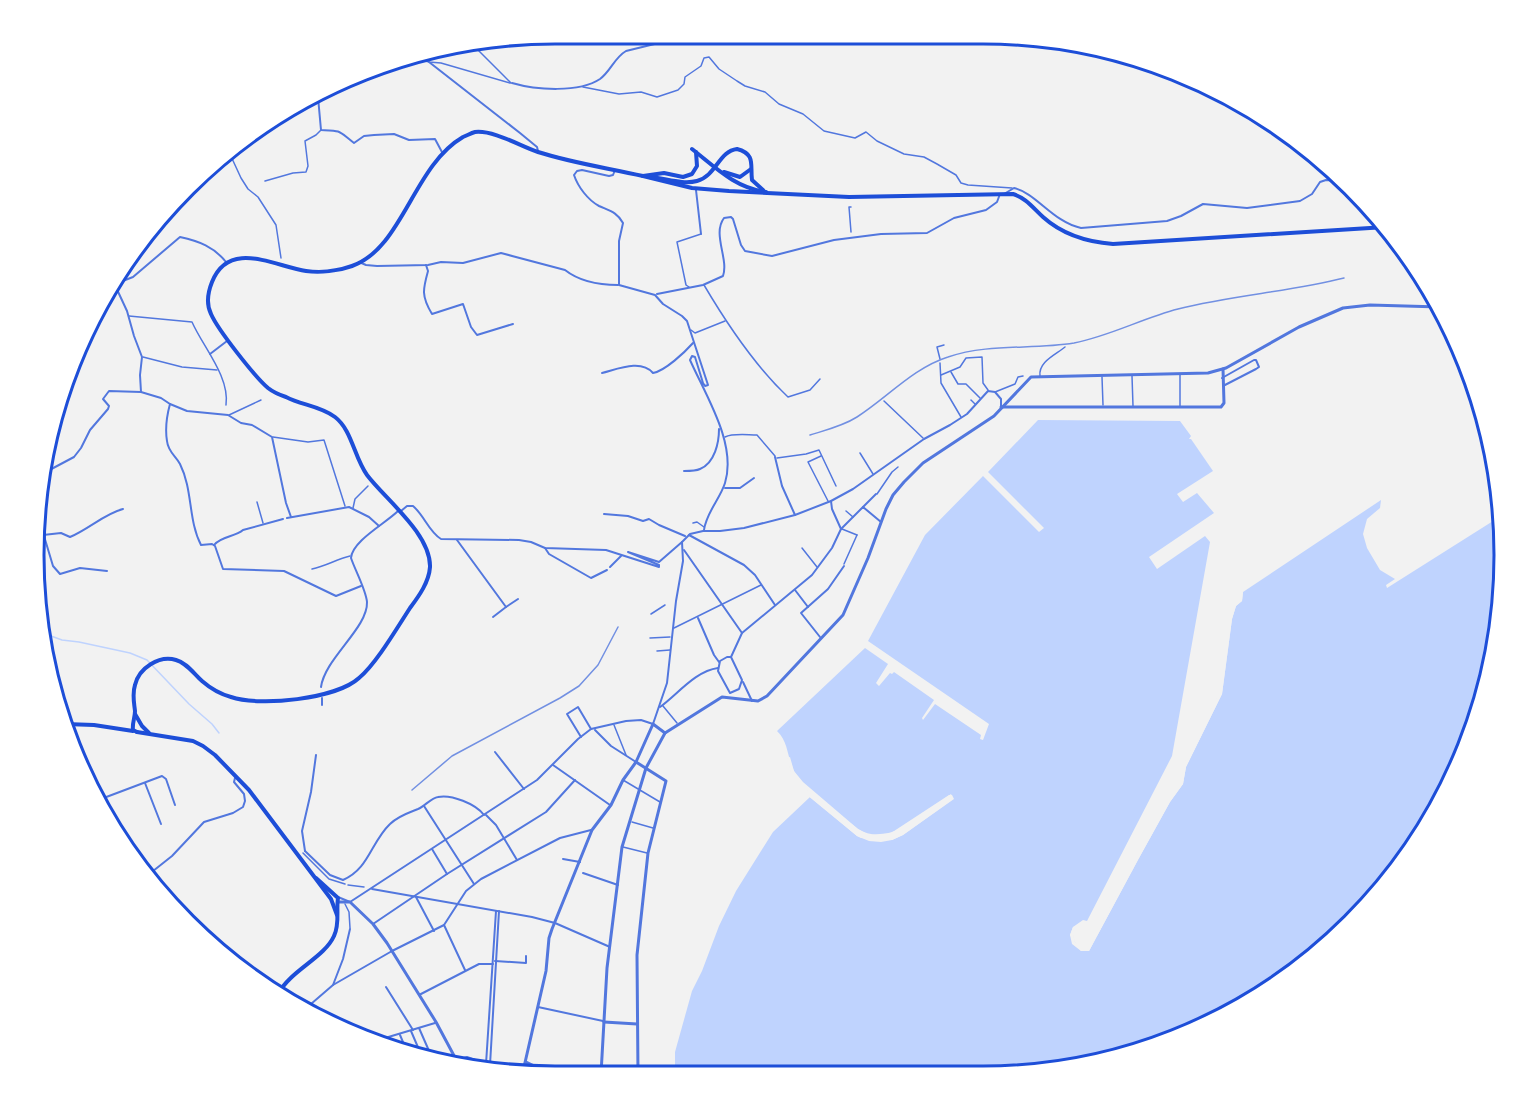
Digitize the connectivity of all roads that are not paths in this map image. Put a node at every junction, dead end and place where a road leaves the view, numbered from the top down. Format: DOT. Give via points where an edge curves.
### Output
graph roads {
  1 [pos="655,44"];
  2 [pos="478,50"];
  3 [pos="424,61"];
  4 [pos="429,62"];
  5 [pos="512,83"];
  6 [pos="579,86"];
  7 [pos="318,101"];
  8 [pos="321,130"];
  9 [pos="539,152"];
  10 [pos="442,154"];
  11 [pos="232,158"];
  12 [pos="751,169"];
  13 [pos="615,170"];
  14 [pos="717,170"];
  15 [pos="643,176"];
  16 [pos="265,181"];
  17 [pos="1331,181"];
  18 [pos="1014,188"];
  19 [pos="696,189"];
  20 [pos="766,192"];
  21 [pos="1002,194"];
  22 [pos="851,207"];
  23 [pos="1375,228"];
  24 [pos="851,232"];
  25 [pos="701,234"];
  26 [pos="281,258"];
  27 [pos="226,262"];
  28 [pos="359,262"];
  29 [pos="426,265"];
  30 [pos="124,281"];
  31 [pos="619,285"];
  32 [pos="703,285"];
  33 [pos="698,286"];
  34 [pos="118,290"];
  35 [pos="655,295"];
  36 [pos="1429,306"];
  37 [pos="129,315"];
  38 [pos="725,321"];
  39 [pos="513,324"];
  40 [pos="691,330"];
  41 [pos="228,339"];
  42 [pos="693,343"];
  43 [pos="944,345"];
  44 [pos="1065,347"];
  45 [pos="210,354"];
  46 [pos="1249,355"];
  47 [pos="142,357"];
  48 [pos="940,359"];
  49 [pos="1251,361"];
  50 [pos="940,363"];
  51 [pos="1223,369"];
  52 [pos="217,370"];
  53 [pos="951,372"];
  54 [pos="1216,372"];
  55 [pos="602,373"];
  56 [pos="1180,374"];
  57 [pos="941,375"];
  58 [pos="1132,375"];
  59 [pos="1023,376"];
  60 [pos="1040,376"];
  61 [pos="1102,376"];
  62 [pos="1222,378"];
  63 [pos="820,379"];
  64 [pos="942,385"];
  65 [pos="938,388"];
  66 [pos="1223,388"];
  67 [pos="988,391"];
  68 [pos="141,392"];
  69 [pos="995,392"];
  70 [pos="981,398"];
  71 [pos="261,400"];
  72 [pos="971,400"];
  73 [pos="884,401"];
  74 [pos="170,404"];
  75 [pos="226,405"];
  76 [pos="976,405"];
  77 [pos="1103,406"];
  78 [pos="1133,406"];
  79 [pos="1179,406"];
  80 [pos="1001,407"];
  81 [pos="228,415"];
  82 [pos="962,417"];
  83 [pos="719,426"];
  84 [pos="272,437"];
  85 [pos="724,437"];
  86 [pos="924,439"];
  87 [pos="932,450"];
  88 [pos="860,453"];
  89 [pos="821,455"];
  90 [pos="936,455"];
  91 [pos="776,458"];
  92 [pos="888,464"];
  93 [pos="898,467"];
  94 [pos="51,469"];
  95 [pos="684,471"];
  96 [pos="893,471"];
  97 [pos="873,475"];
  98 [pos="754,478"];
  99 [pos="368,486"];
  100 [pos="836,486"];
  101 [pos="724,489"];
  102 [pos="876,494"];
  103 [pos="257,502"];
  104 [pos="830,502"];
  105 [pos="345,507"];
  106 [pos="352,508"];
  107 [pos="863,508"];
  108 [pos="123,509"];
  109 [pos="399,512"];
  110 [pos="846,512"];
  111 [pos="604,514"];
  112 [pos="795,515"];
  113 [pos="287,518"];
  114 [pos="854,518"];
  115 [pos="881,522"];
  116 [pos="693,523"];
  117 [pos="263,524"];
  118 [pos="379,526"];
  119 [pos="704,529"];
  120 [pos="841,529"];
  121 [pos="45,535"];
  122 [pos="688,536"];
  123 [pos="44,540"];
  124 [pos="457,540"];
  125 [pos="682,542"];
  126 [pos="212,545"];
  127 [pos="544,548"];
  128 [pos="802,548"];
  129 [pos="684,550"];
  130 [pos="351,555"];
  131 [pos="621,555"];
  132 [pos="844,566"];
  133 [pos="818,567"];
  134 [pos="312,569"];
  135 [pos="107,571"];
  136 [pos="762,585"];
  137 [pos="361,586"];
  138 [pos="794,590"];
  139 [pos="518,599"];
  140 [pos="665,605"];
  141 [pos="776,605"];
  142 [pos="722,606"];
  143 [pos="506,607"];
  144 [pos="808,607"];
  145 [pos="651,614"];
  146 [pos="493,617"];
  147 [pos="698,618"];
  148 [pos="673,629"];
  149 [pos="742,633"];
  150 [pos="672,637"];
  151 [pos="650,638"];
  152 [pos="821,638"];
  153 [pos="671,650"];
  154 [pos="657,651"];
  155 [pos="731,657"];
  156 [pos="719,662"];
  157 [pos="718,669"];
  158 [pos="742,680"];
  159 [pos="321,687"];
  160 [pos="729,695"];
  161 [pos="322,698"];
  162 [pos="752,701"];
  163 [pos="322,705"];
  164 [pos="661,706"];
  165 [pos="135,714"];
  166 [pos="678,723"];
  167 [pos="73,724"];
  168 [pos="141,724"];
  169 [pos="653,724"];
  170 [pos="614,725"];
  171 [pos="134,728"];
  172 [pos="593,730"];
  173 [pos="665,733"];
  174 [pos="150,734"];
  175 [pos="581,737"];
  176 [pos="495,752"];
  177 [pos="316,754"];
  178 [pos="626,756"];
  179 [pos="636,762"];
  180 [pos="553,765"];
  181 [pos="646,768"];
  182 [pos="237,776"];
  183 [pos="575,780"];
  184 [pos="623,780"];
  185 [pos="145,783"];
  186 [pos="524,789"];
  187 [pos="638,789"];
  188 [pos="105,797"];
  189 [pos="660,803"];
  190 [pos="175,805"];
  191 [pos="611,805"];
  192 [pos="424,806"];
  193 [pos="485,815"];
  194 [pos="629,821"];
  195 [pos="161,824"];
  196 [pos="654,829"];
  197 [pos="592,830"];
  198 [pos="505,838"];
  199 [pos="446,840"];
  200 [pos="622,847"];
  201 [pos="432,849"];
  202 [pos="304,852"];
  203 [pos="648,853"];
  204 [pos="298,858"];
  205 [pos="517,860"];
  206 [pos="563,860"];
  207 [pos="580,862"];
  208 [pos="461,865"];
  209 [pos="153,870"];
  210 [pos="583,873"];
  211 [pos="447,874"];
  212 [pos="346,879"];
  213 [pos="474,884"];
  214 [pos="348,885"];
  215 [pos="618,885"];
  216 [pos="364,888"];
  217 [pos="370,888"];
  218 [pos="416,897"];
  219 [pos="336,900"];
  220 [pos="351,902"];
  221 [pos="458,903"];
  222 [pos="497,911"];
  223 [pos="555,923"];
  224 [pos="373,924"];
  225 [pos="444,925"];
  226 [pos="350,929"];
  227 [pos="434,931"];
  228 [pos="610,947"];
  229 [pos="392,951"];
  230 [pos="526,956"];
  231 [pos="494,963"];
  232 [pos="465,970"];
  233 [pos="333,985"];
  234 [pos="283,987"];
  235 [pos="386,987"];
  236 [pos="419,994"];
  237 [pos="311,1004"];
  238 [pos="538,1007"];
  239 [pos="436,1022"];
  240 [pos="604,1022"];
  241 [pos="637,1024"];
  242 [pos="419,1028"];
  243 [pos="412,1030"];
  244 [pos="400,1035"];
  245 [pos="389,1038"];
  246 [pos="403,1042"];
  247 [pos="418,1047"];
  248 [pos="428,1050"];
  249 [pos="455,1056"];
  250 [pos="486,1061"];
  251 [pos="490,1061"];
  252 [pos="525,1065"];
  253 [pos="601,1066"];
  254 [pos="638,1066"];
  1 -- 6 [label="street" via="627,51 598,80"];
  2 -- 5 [label="street"];
  3 -- 4 [label="street"];
  4 -- 5 [label="street"];
  4 -- 9 [label="street"];
  5 -- 6 [label="street" via="537,89"];
  6 -- 18 [label="street" via="657,97 678,90 685,77 709,57 737,81 765,92 824,131 855,138 866,132 884,145 937,164 956,175 961,183"];
  7 -- 8 [label="street"];
  8 -- 10 [label="street" via="337,130 354,142 364,136 394,134 409,140 435,139"];
  8 -- 16 [label="street" via="305,141 306,172"];
  9 -- 10 [label="main road" via="491,134 473,132"];
  9 -- 13 [label="main road"];
  10 -- 28 [label="main road" via="429,168 393,230"];
  11 -- 26 [label="street" via="248,189 276,225"];
  12 -- 14 [label="main road" via="735,177"];
  12 -- 15 [label="main road" via="750,156 742,150 732,150 711,174 698,181"];
  12 -- 20 [label="main road" via="754,184"];
  13 -- 15 [label="main road"];
  13 -- 31 [label="street" via="609,176 582,170 574,175 589,198 615,212 623,223"];
  14 -- 15 [label="main road" via="694,150 697,165 692,174"];
  14 -- 20 [label="main road" via="745,187"];
  15 -- 19 [label="main road"];
  17 -- 18 [label="street" via="1320,182 1312,194 1300,201 1247,208 1203,204 1167,221 1081,228"];
  18 -- 21 [label="street"];
  19 -- 20 [label="main road"];
  19 -- 25 [label="street"];
  20 -- 21 [label="main road" via="849,197"];
  21 -- 23 [label="main road" via="1020,196 1061,230 1095,243"];
  21 -- 32 [label="street" via="991,207 954,218 932,232 834,240 772,256 745,251 733,219 724,218 720,225 724,273"];
  22 -- 24 [label="street"];
  25 -- 33 [label="street" via="676,242 686,286"];
  27 -- 28 [label="main road" via="236,257 250,258 308,272 333,271"];
  27 -- 30 [label="street" via="204,244 180,237"];
  27 -- 41 [label="main road" via="214,276 208,294 209,311"];
  28 -- 29 [label="street" via="377,266"];
  29 -- 31 [label="street" via="463,263 501,253 565,270 599,284"];
  29 -- 39 [label="street" via="423,292 432,314 463,304 477,335"];
  31 -- 35 [label="street"];
  32 -- 33 [label="street"];
  32 -- 38 [label="street"];
  33 -- 35 [label="street"];
  34 -- 37 [label="street"];
  35 -- 40 [label="street" via="682,315"];
  36 -- 46 [label="street" via="1343,308"];
  37 -- 45 [label="street" via="192,322"];
  37 -- 47 [label="street"];
  38 -- 40 [label="street" via="695,333"];
  38 -- 63 [label="street" via="760,368 788,397 810,390"];
  40 -- 42 [label="street"];
  41 -- 45 [label="street"];
  41 -- 109 [label="main road" via="270,389 337,418 367,475"];
  42 -- 55 [label="street" via="660,372 653,373 638,365"];
  42 -- 83 [label="street" via="708,385 703,383 695,357 690,360"];
  43 -- 48 [label="street" via="937,348"];
  44 -- 60 [label="street" via="1041,365"];
  45 -- 52 [label="street"];
  46 -- 49 [label="street"];
  46 -- 51 [label="street"];
  47 -- 52 [label="street" via="182,367"];
  47 -- 68 [label="street"];
  49 -- 62 [label="street"];
  49 -- 66 [label="street" via="1256,360 1259,367"];
  50 -- 57 [label="street"];
  51 -- 54 [label="street"];
  51 -- 62 [label="street"];
  52 -- 75 [label="street" via="228,394"];
  53 -- 57 [label="street"];
  53 -- 67 [label="street" via="966,358 983,358 983,383"];
  53 -- 70 [label="street" via="958,384 966,384"];
  54 -- 56 [label="street"];
  54 -- 62 [label="street"];
  56 -- 58 [label="street"];
  56 -- 79 [label="street"];
  57 -- 64 [label="street"];
  58 -- 61 [label="street"];
  58 -- 78 [label="street"];
  59 -- 69 [label="street" via="1018,377 1016,384"];
  60 -- 61 [label="street"];
  60 -- 80 [label="street" via="1027,379"];
  61 -- 77 [label="street"];
  62 -- 66 [label="street"];
  64 -- 65 [label="street"];
  64 -- 82 [label="street"];
  66 -- 79 [label="street" via="1221,407"];
  67 -- 69 [label="street"];
  67 -- 70 [label="street"];
  68 -- 74 [label="street"];
  68 -- 94 [label="street" via="109,391 103,399 108,409 77,453"];
  69 -- 80 [label="street"];
  70 -- 76 [label="street"];
  71 -- 81 [label="street"];
  72 -- 76 [label="street"];
  73 -- 86 [label="street"];
  74 -- 81 [label="street" via="187,411"];
  74 -- 126 [label="street" via="168,448 180,462 199,543"];
  76 -- 82 [label="street"];
  77 -- 78 [label="street"];
  77 -- 80 [label="street"];
  78 -- 79 [label="street"];
  80 -- 90 [label="street" via="994,416"];
  81 -- 84 [label="street"];
  82 -- 86 [label="street"];
  83 -- 85 [label="street"];
  83 -- 95 [label="street" via="719,439 706,464"];
  84 -- 105 [label="street" via="324,440"];
  84 -- 113 [label="street"];
  85 -- 91 [label="street" via="757,435"];
  85 -- 101 [label="street" via="728,468"];
  86 -- 92 [label="street"];
  87 -- 90 [label="street"];
  88 -- 97 [label="street"];
  89 -- 91 [label="street" via="819,450"];
  89 -- 100 [label="street"];
  89 -- 104 [label="street" via="808,462"];
  90 -- 115 [label="street" via="898,488"];
  91 -- 112 [label="street" via="782,486"];
  92 -- 96 [label="street"];
  92 -- 97 [label="street"];
  93 -- 96 [label="street"];
  96 -- 102 [label="street"];
  97 -- 104 [label="street"];
  98 -- 101 [label="street" via="740,488"];
  99 -- 106 [label="street"];
  101 -- 119 [label="street"];
  102 -- 107 [label="street"];
  103 -- 117 [label="street"];
  104 -- 112 [label="street"];
  104 -- 120 [label="street"];
  105 -- 106 [label="street"];
  105 -- 113 [label="street"];
  106 -- 118 [label="street"];
  107 -- 114 [label="street"];
  107 -- 115 [label="street"];
  108 -- 121 [label="street" via="70,537 61,533"];
  109 -- 118 [label="street"];
  109 -- 124 [label="street" via="413,506 436,536"];
  109 -- 165 [label="main road" via="427,551 430,566 426,584 359,678 348,687 254,702 216,691 182,662 158,661 137,678"];
  110 -- 114 [label="street"];
  111 -- 122 [label="street" via="649,519"];
  112 -- 119 [label="street" via="744,528 708,532"];
  113 -- 117 [label="street"];
  114 -- 120 [label="street"];
  115 -- 152 [label="street" via="843,615"];
  116 -- 119 [label="street"];
  117 -- 126 [label="street"];
  118 -- 130 [label="street"];
  119 -- 122 [label="street"];
  120 -- 132 [label="street" via="857,535"];
  120 -- 133 [label="street"];
  122 -- 125 [label="street"];
  122 -- 136 [label="street" via="744,565"];
  123 -- 135 [label="street" via="52,566 60,574 80,568"];
  124 -- 127 [label="street" via="519,540"];
  124 -- 143 [label="street"];
  125 -- 129 [label="street"];
  125 -- 131 [label="street" via="659,562 628,552 659,567"];
  126 -- 137 [label="street" via="223,569 284,572 336,596"];
  127 -- 131 [label="street" via="606,550"];
  127 -- 131 [label="street" via="591,578"];
  128 -- 133 [label="street"];
  129 -- 142 [label="street"];
  129 -- 148 [label="street"];
  130 -- 134 [label="street"];
  130 -- 137 [label="street"];
  132 -- 144 [label="street" via="828,589"];
  133 -- 138 [label="street"];
  136 -- 141 [label="street"];
  136 -- 142 [label="street"];
  137 -- 159 [label="street" via="366,597 365,614 324,675"];
  138 -- 141 [label="street"];
  138 -- 144 [label="street"];
  139 -- 143 [label="street"];
  140 -- 145 [label="street"];
  141 -- 149 [label="street"];
  142 -- 147 [label="street"];
  142 -- 149 [label="street"];
  143 -- 146 [label="street"];
  144 -- 152 [label="street" via="801,615"];
  147 -- 148 [label="street"];
  147 -- 156 [label="street"];
  148 -- 150 [label="street"];
  149 -- 155 [label="street"];
  150 -- 151 [label="street"];
  150 -- 153 [label="street"];
  152 -- 162 [label="street" via="776,689"];
  153 -- 154 [label="street"];
  153 -- 164 [label="street"];
  155 -- 156 [label="street"];
  155 -- 158 [label="street"];
  156 -- 157 [label="street"];
  157 -- 160 [label="street"];
  157 -- 164 [label="street" via="707,671"];
  158 -- 160 [label="street"];
  158 -- 162 [label="street"];
  160 -- 162 [label="street"];
  160 -- 166 [label="street"];
  161 -- 163 [label="street"];
  164 -- 166 [label="street"];
  164 -- 169 [label="street"];
  165 -- 168 [label="main road"];
  165 -- 171 [label="main road"];
  166 -- 173 [label="street"];
  167 -- 171 [label="main road"];
  168 -- 171 [label="main road"];
  168 -- 171 [label="main road" via="141,729"];
  168 -- 174 [label="main road"];
  169 -- 170 [label="street" via="641,720"];
  169 -- 173 [label="street"];
  169 -- 179 [label="street"];
  170 -- 172 [label="street"];
  170 -- 178 [label="street"];
  171 -- 174 [label="main road"];
  172 -- 175 [label="street"];
  172 -- 175 [label="street" via="578,707 567,714"];
  172 -- 178 [label="street"];
  173 -- 181 [label="street"];
  174 -- 182 [label="main road" via="193,741"];
  175 -- 180 [label="street"];
  176 -- 186 [label="street"];
  177 -- 202 [label="street" via="302,831"];
  178 -- 179 [label="street"];
  179 -- 181 [label="street"];
  179 -- 184 [label="street"];
  180 -- 183 [label="street"];
  180 -- 186 [label="street"];
  181 -- 187 [label="street"];
  181 -- 189 [label="street" via="666,781"];
  182 -- 204 [label="main road"];
  182 -- 209 [label="street" via="234,782 244,795 243,807 204,822"];
  183 -- 191 [label="street"];
  183 -- 198 [label="street" via="546,812"];
  184 -- 187 [label="street"];
  184 -- 191 [label="street"];
  185 -- 188 [label="street"];
  185 -- 190 [label="street" via="162,776"];
  185 -- 195 [label="street"];
  186 -- 193 [label="street"];
  187 -- 189 [label="street"];
  187 -- 194 [label="street"];
  189 -- 196 [label="street"];
  191 -- 197 [label="street"];
  192 -- 193 [label="street" via="441,796 474,805"];
  192 -- 199 [label="street"];
  192 -- 212 [label="street" via="406,812 390,824 360,869"];
  193 -- 198 [label="street"];
  193 -- 199 [label="street"];
  194 -- 196 [label="street"];
  194 -- 200 [label="street"];
  196 -- 203 [label="street"];
  197 -- 205 [label="street" via="560,838"];
  197 -- 207 [label="street"];
  198 -- 205 [label="street"];
  198 -- 208 [label="street"];
  199 -- 201 [label="street"];
  199 -- 208 [label="street"];
  200 -- 203 [label="street"];
  200 -- 215 [label="street"];
  201 -- 211 [label="street"];
  201 -- 217 [label="street"];
  202 -- 204 [label="street"];
  202 -- 212 [label="street" via="330,875"];
  202 -- 214 [label="street" via="329,879"];
  203 -- 241 [label="street" via="636,969"];
  204 -- 219 [label="main road"];
  205 -- 213 [label="street"];
  206 -- 207 [label="street"];
  207 -- 223 [label="street"];
  208 -- 211 [label="street"];
  208 -- 213 [label="street"];
  210 -- 215 [label="street"];
  211 -- 218 [label="street"];
  212 -- 214 [label="street"];
  213 -- 221 [label="street"];
  214 -- 216 [label="street"];
  215 -- 228 [label="street"];
  217 -- 218 [label="street"];
  217 -- 220 [label="street"];
  218 -- 221 [label="street"];
  218 -- 224 [label="street"];
  218 -- 227 [label="street"];
  219 -- 220 [label="street"];
  219 -- 220 [label="street"];
  219 -- 226 [label="street" via="349,912"];
  219 -- 234 [label="main road" via="333,939"];
  220 -- 224 [label="street"];
  221 -- 222 [label="street"];
  221 -- 225 [label="street"];
  222 -- 223 [label="street"];
  222 -- 231 [label="street"];
  223 -- 228 [label="street"];
  223 -- 238 [label="street"];
  224 -- 229 [label="street"];
  225 -- 227 [label="street"];
  225 -- 232 [label="street"];
  226 -- 233 [label="street"];
  227 -- 229 [label="street"];
  228 -- 240 [label="street"];
  229 -- 233 [label="street"];
  229 -- 236 [label="street"];
  230 -- 231 [label="street" via="526,963"];
  231 -- 232 [label="street"];
  231 -- 250 [label="street"];
  231 -- 251 [label="street"];
  232 -- 236 [label="street"];
  233 -- 237 [label="street"];
  235 -- 243 [label="street"];
  236 -- 239 [label="street"];
  238 -- 240 [label="street"];
  238 -- 252 [label="street"];
  239 -- 242 [label="street"];
  239 -- 249 [label="street"];
  240 -- 241 [label="street"];
  240 -- 253 [label="street"];
  241 -- 254 [label="street"];
  242 -- 243 [label="street"];
  242 -- 248 [label="street"];
  243 -- 244 [label="street"];
  243 -- 247 [label="street"];
  244 -- 245 [label="street"];
  244 -- 246 [label="street"];
}
